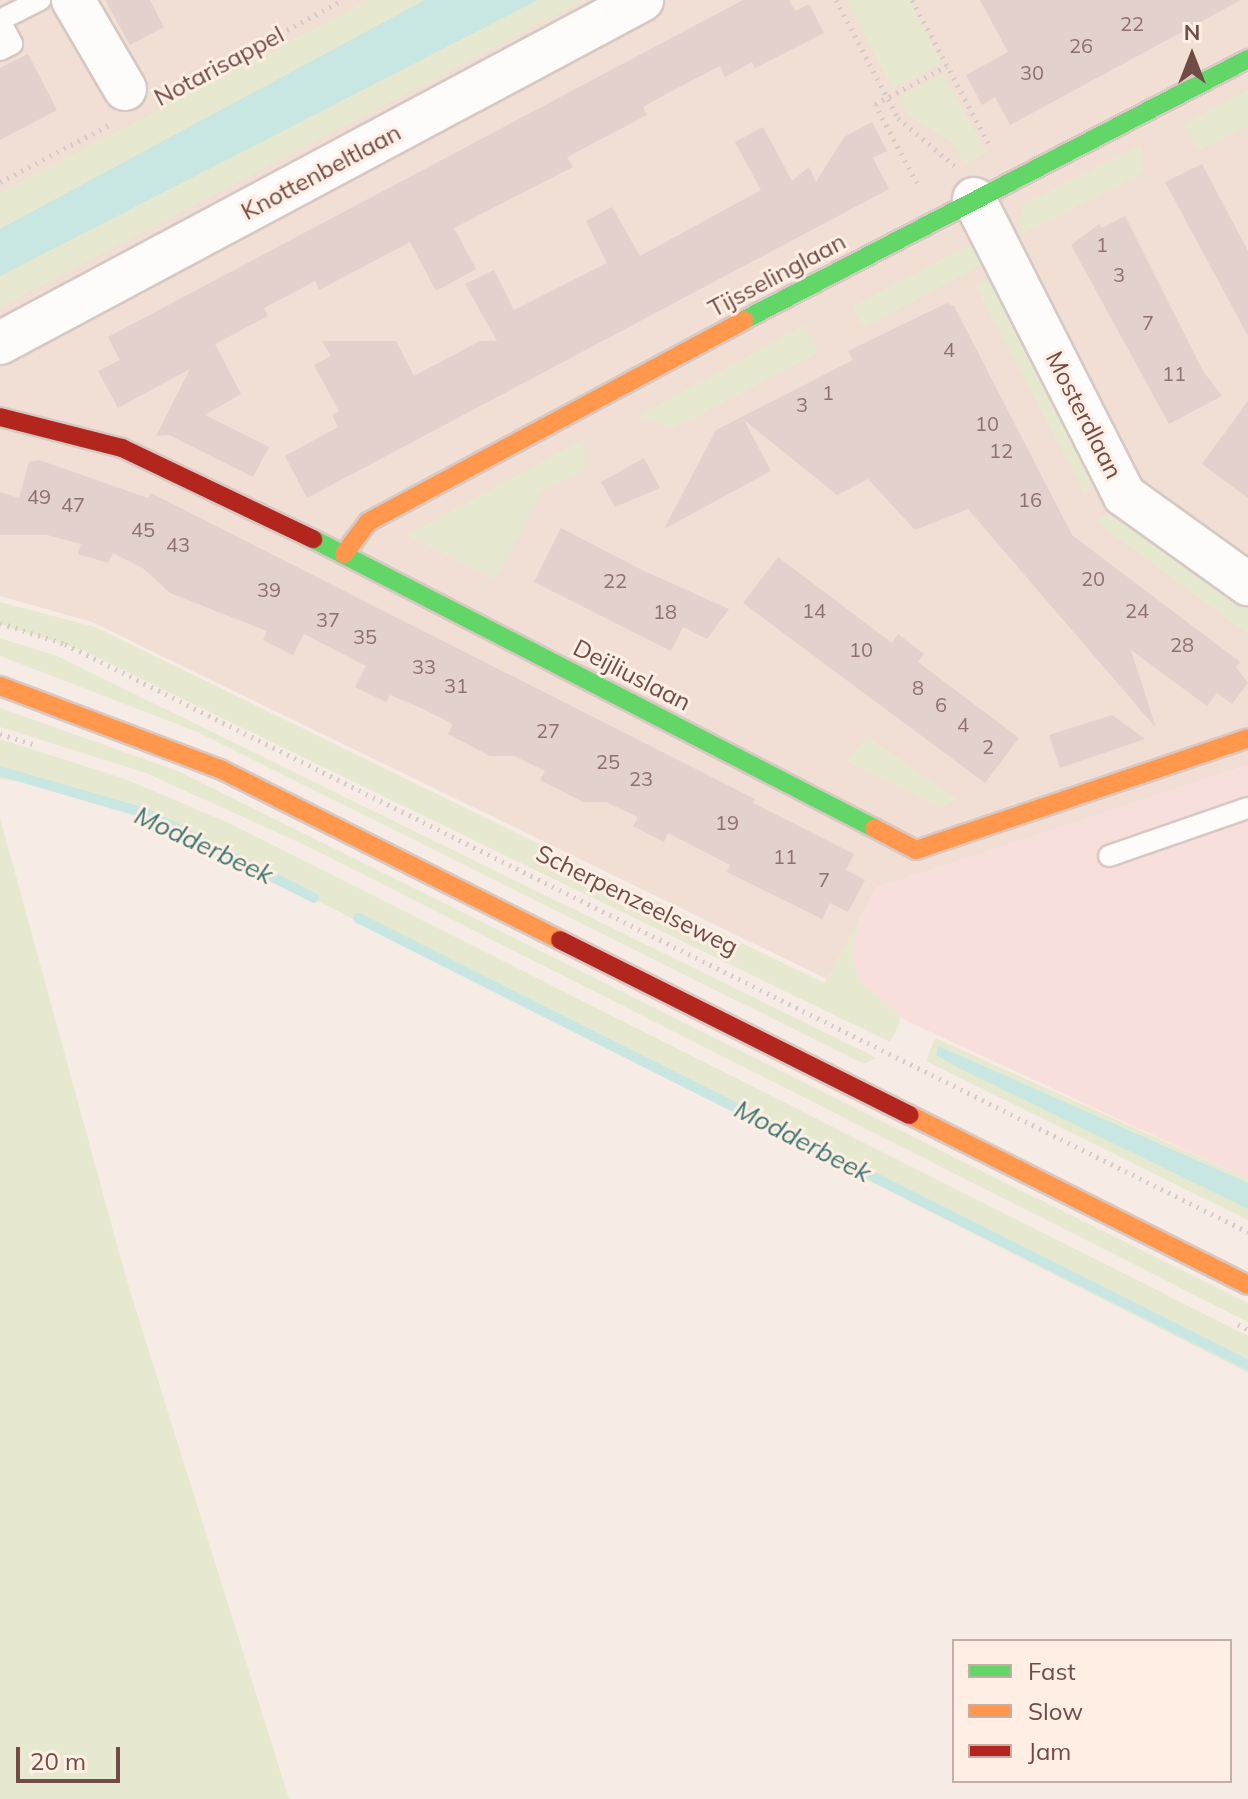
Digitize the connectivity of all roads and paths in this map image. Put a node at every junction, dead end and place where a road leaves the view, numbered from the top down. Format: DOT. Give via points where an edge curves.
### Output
graph roads {
  1 [pos="40,0"];
  2 [pos="73,0"];
  3 [pos="343,0"];
  4 [pos="642,0"];
  5 [pos="836,0"];
  6 [pos="912,0"];
  7 [pos="0,21"];
  8 [pos="0,50"];
  9 [pos="1248,59"];
  10 [pos="947,66"];
  11 [pos="888,97"];
  12 [pos="133,103"];
  13 [pos="996,157"];
  14 [pos="0,182"];
  15 [pos="924,195"];
  16 [pos="974,199"];
  17 [pos="0,343"];
  18 [pos="0,417"];
  19 [pos="344,554"];
  20 [pos="1248,584"];
  21 [pos="0,623"];
  22 [pos="0,686"];
  23 [pos="1248,738"];
  24 [pos="1248,808"];
  25 [pos="1109,856"];
  26 [pos="1248,1232"];
  27 [pos="1248,1285"];
  1 -- 7 [label="lane"];
  2 -- 12 [label="street"];
  3 -- 12 [label="path, Notarisappel"];
  4 -- 17 [label="street, Knottenbeltlaan"];
  5 -- 11 [label="path"];
  6 -- 10 [label="path"];
  7 -- 8 [label="lane" via="12,44"];
  9 -- 16 [label="street, Tijsselinglaan"];
  10 -- 11 [label="path"];
  10 -- 13 [label="path"];
  11 -- 15 [label="path" via="875,104"];
  11 -- 16 [label="path" via="907,129 949,156"];
  12 -- 14 [label="path, Notarisappel"];
  16 -- 19 [label="street, Tijsselinglaan" via="368,522"];
  16 -- 20 [label="street, Mosterdlaan" via="1124,495"];
  18 -- 19 [label="street, Deijliuslaan" via="122,448"];
  19 -- 23 [label="street, Deijliuslaan" via="916,850"];
  21 -- 26 [label="path, Scherpenzeelseweg" via="65,644"];
  22 -- 27 [label="street" via="220,769"];
  24 -- 25 [label="lane"];
}
